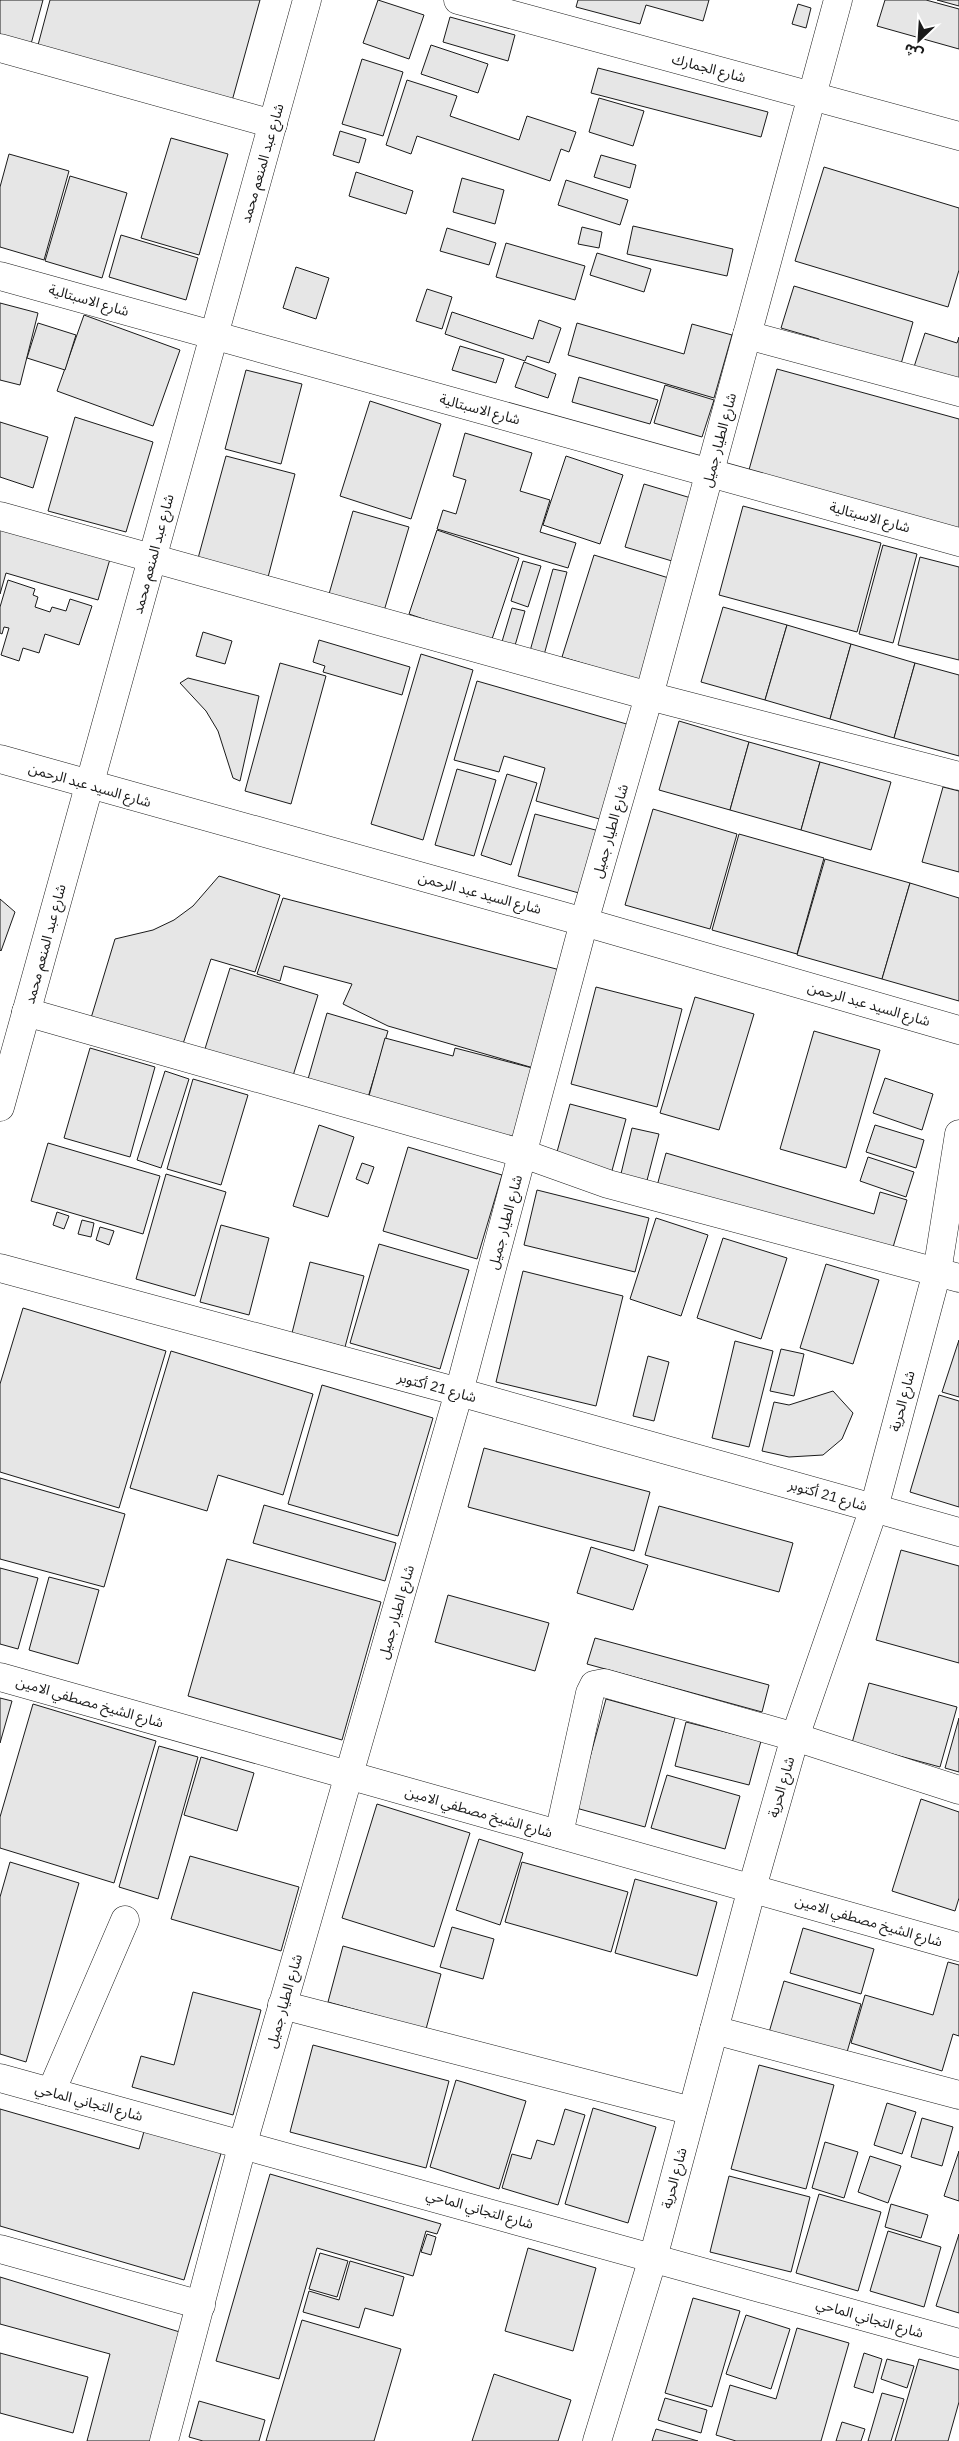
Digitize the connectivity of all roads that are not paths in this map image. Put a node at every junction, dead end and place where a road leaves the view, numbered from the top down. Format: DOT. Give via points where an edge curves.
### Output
graph roads {
  1 [pos="307,0"];
  2 [pos="458,0"];
  3 [pos="838,0"];
  4 [pos="0,48"];
  5 [pos="811,96"];
  6 [pos="273,124"];
  7 [pos="959,136"];
  8 [pos="0,276"];
  9 [pos="214,335"];
  10 [pos="747,335"];
  11 [pos="959,392"];
  12 [pos="710,473"];
  13 [pos="0,516"];
  14 [pos="959,542"];
  15 [pos="152,558"];
  16 [pos="649,696"];
  17 [pos="0,759"];
  18 [pos="959,776"];
  19 [pos="89,786"];
  20 [pos="584,922"];
  21 [pos="26,1012"];
  22 [pos="959,1030"];
  23 [pos="7,1052"];
  24 [pos="0,1107"];
  25 [pos="959,1134"];
  26 [pos="524,1154"];
  27 [pos="0,1268"];
  28 [pos="948,1275"];
  29 [pos="459,1392"];
  30 [pos="874,1508"];
  31 [pos="959,1532"];
  32 [pos="0,1677"];
  33 [pos="795,1737"];
  34 [pos="349,1775"];
  35 [pos="959,1790"];
  36 [pos="559,1834"];
  37 [pos="752,1888"];
  38 [pos="125,1920"];
  39 [pos="959,1947"];
  40 [pos="282,2005"];
  41 [pos="714,2030"];
  42 [pos="0,2078"];
  43 [pos="51,2092"];
  44 [pos="959,2095"];
  45 [pos="692,2111"];
  46 [pos="243,2143"];
  47 [pos="0,2250"];
  48 [pos="653,2258"];
  49 [pos="201,2305"];
  50 [pos="959,2343"];
  51 [pos="164,2441"];
  52 [pos="597,2441"];
  1 -- 6 [label="street, شارع عبد المنعم محمد"];
  2 -- 5 [label="street, شارع الجمارك"];
  3 -- 5 [label="street, شارع الطيار جميل"];
  4 -- 6 [label="street"];
  5 -- 7 [label="street, شارع الجمارك"];
  5 -- 10 [label="street, شارع الطيار جميل"];
  6 -- 9 [label="street, شارع عبد المنعم محمد"];
  8 -- 9 [label="street, شارع الاسبتالية"];
  9 -- 12 [label="street, شارع الاسبتالية"];
  9 -- 15 [label="street, شارع عبد المنعم محمد"];
  10 -- 11 [label="street"];
  10 -- 12 [label="street, شارع الطيار جميل"];
  12 -- 14 [label="street, شارع الاسبتالية"];
  12 -- 16 [label="street, شارع الطيار جميل"];
  13 -- 15 [label="street"];
  15 -- 16 [label="street"];
  15 -- 19 [label="street, شارع عبد المنعم محمد"];
  16 -- 18 [label="street"];
  16 -- 20 [label="street, شارع الطيار جميل"];
  17 -- 19 [label="street, شارع السيد عبد الرحمن"];
  19 -- 20 [label="street, شارع السيد عبد الرحمن"];
  19 -- 21 [label="street, شارع عبد المنعم محمد"];
  20 -- 22 [label="street, شارع السيد عبد الرحمن"];
  20 -- 26 [label="street, شارع الطيار جميل"];
  21 -- 23 [label="street, شارع عبد المنعم محمد"];
  21 -- 26 [label="street"];
  23 -- 24 [label="street, شارع عبد المنعم محمد"];
  25 -- 28 [label="street, شارع الحرية"];
  26 -- 28 [label="street" via="608,1184"];
  26 -- 29 [label="street, شارع الطيار جميل"];
  27 -- 29 [label="street, شارع 21 أكتوبر"];
  28 -- 30 [label="street, شارع الحرية"];
  29 -- 30 [label="street, شارع 21 أكتوبر"];
  29 -- 34 [label="street, شارع الطيار جميل"];
  30 -- 31 [label="street, شارع 21 أكتوبر"];
  30 -- 33 [label="street, شارع الحرية"];
  32 -- 34 [label="street, شارع الشيخ مصطفي الامين"];
  33 -- 35 [label="street"];
  33 -- 36 [label="street" via="604,1683 594,1685"];
  33 -- 37 [label="street, شارع الحرية"];
  34 -- 36 [label="street, شارع الشيخ مصطفي الامين"];
  34 -- 40 [label="street, شارع الطيار جميل"];
  36 -- 37 [label="street, شارع الشيخ مصطفي الامين"];
  37 -- 39 [label="street, شارع الشيخ مصطفي الامين"];
  37 -- 41 [label="street, شارع الحرية"];
  38 -- 43 [label="street"];
  40 -- 45 [label="street"];
  40 -- 46 [label="street, شارع الطيار جميل"];
  41 -- 44 [label="street"];
  41 -- 45 [label="street, شارع الحرية"];
  42 -- 43 [label="street, شارع التجاني الماحي"];
  43 -- 46 [label="street, شارع التجاني الماحي"];
  45 -- 48 [label="street, شارع الحرية"];
  46 -- 48 [label="street, شارع التجاني الماحي"];
  46 -- 49 [label="street, شارع الطيار جميل"];
  47 -- 49 [label="street"];
  48 -- 50 [label="street, شارع التجاني الماحي"];
  48 -- 52 [label="street, شارع الحرية"];
  49 -- 51 [label="street, شارع الطيار جميل"];
}
